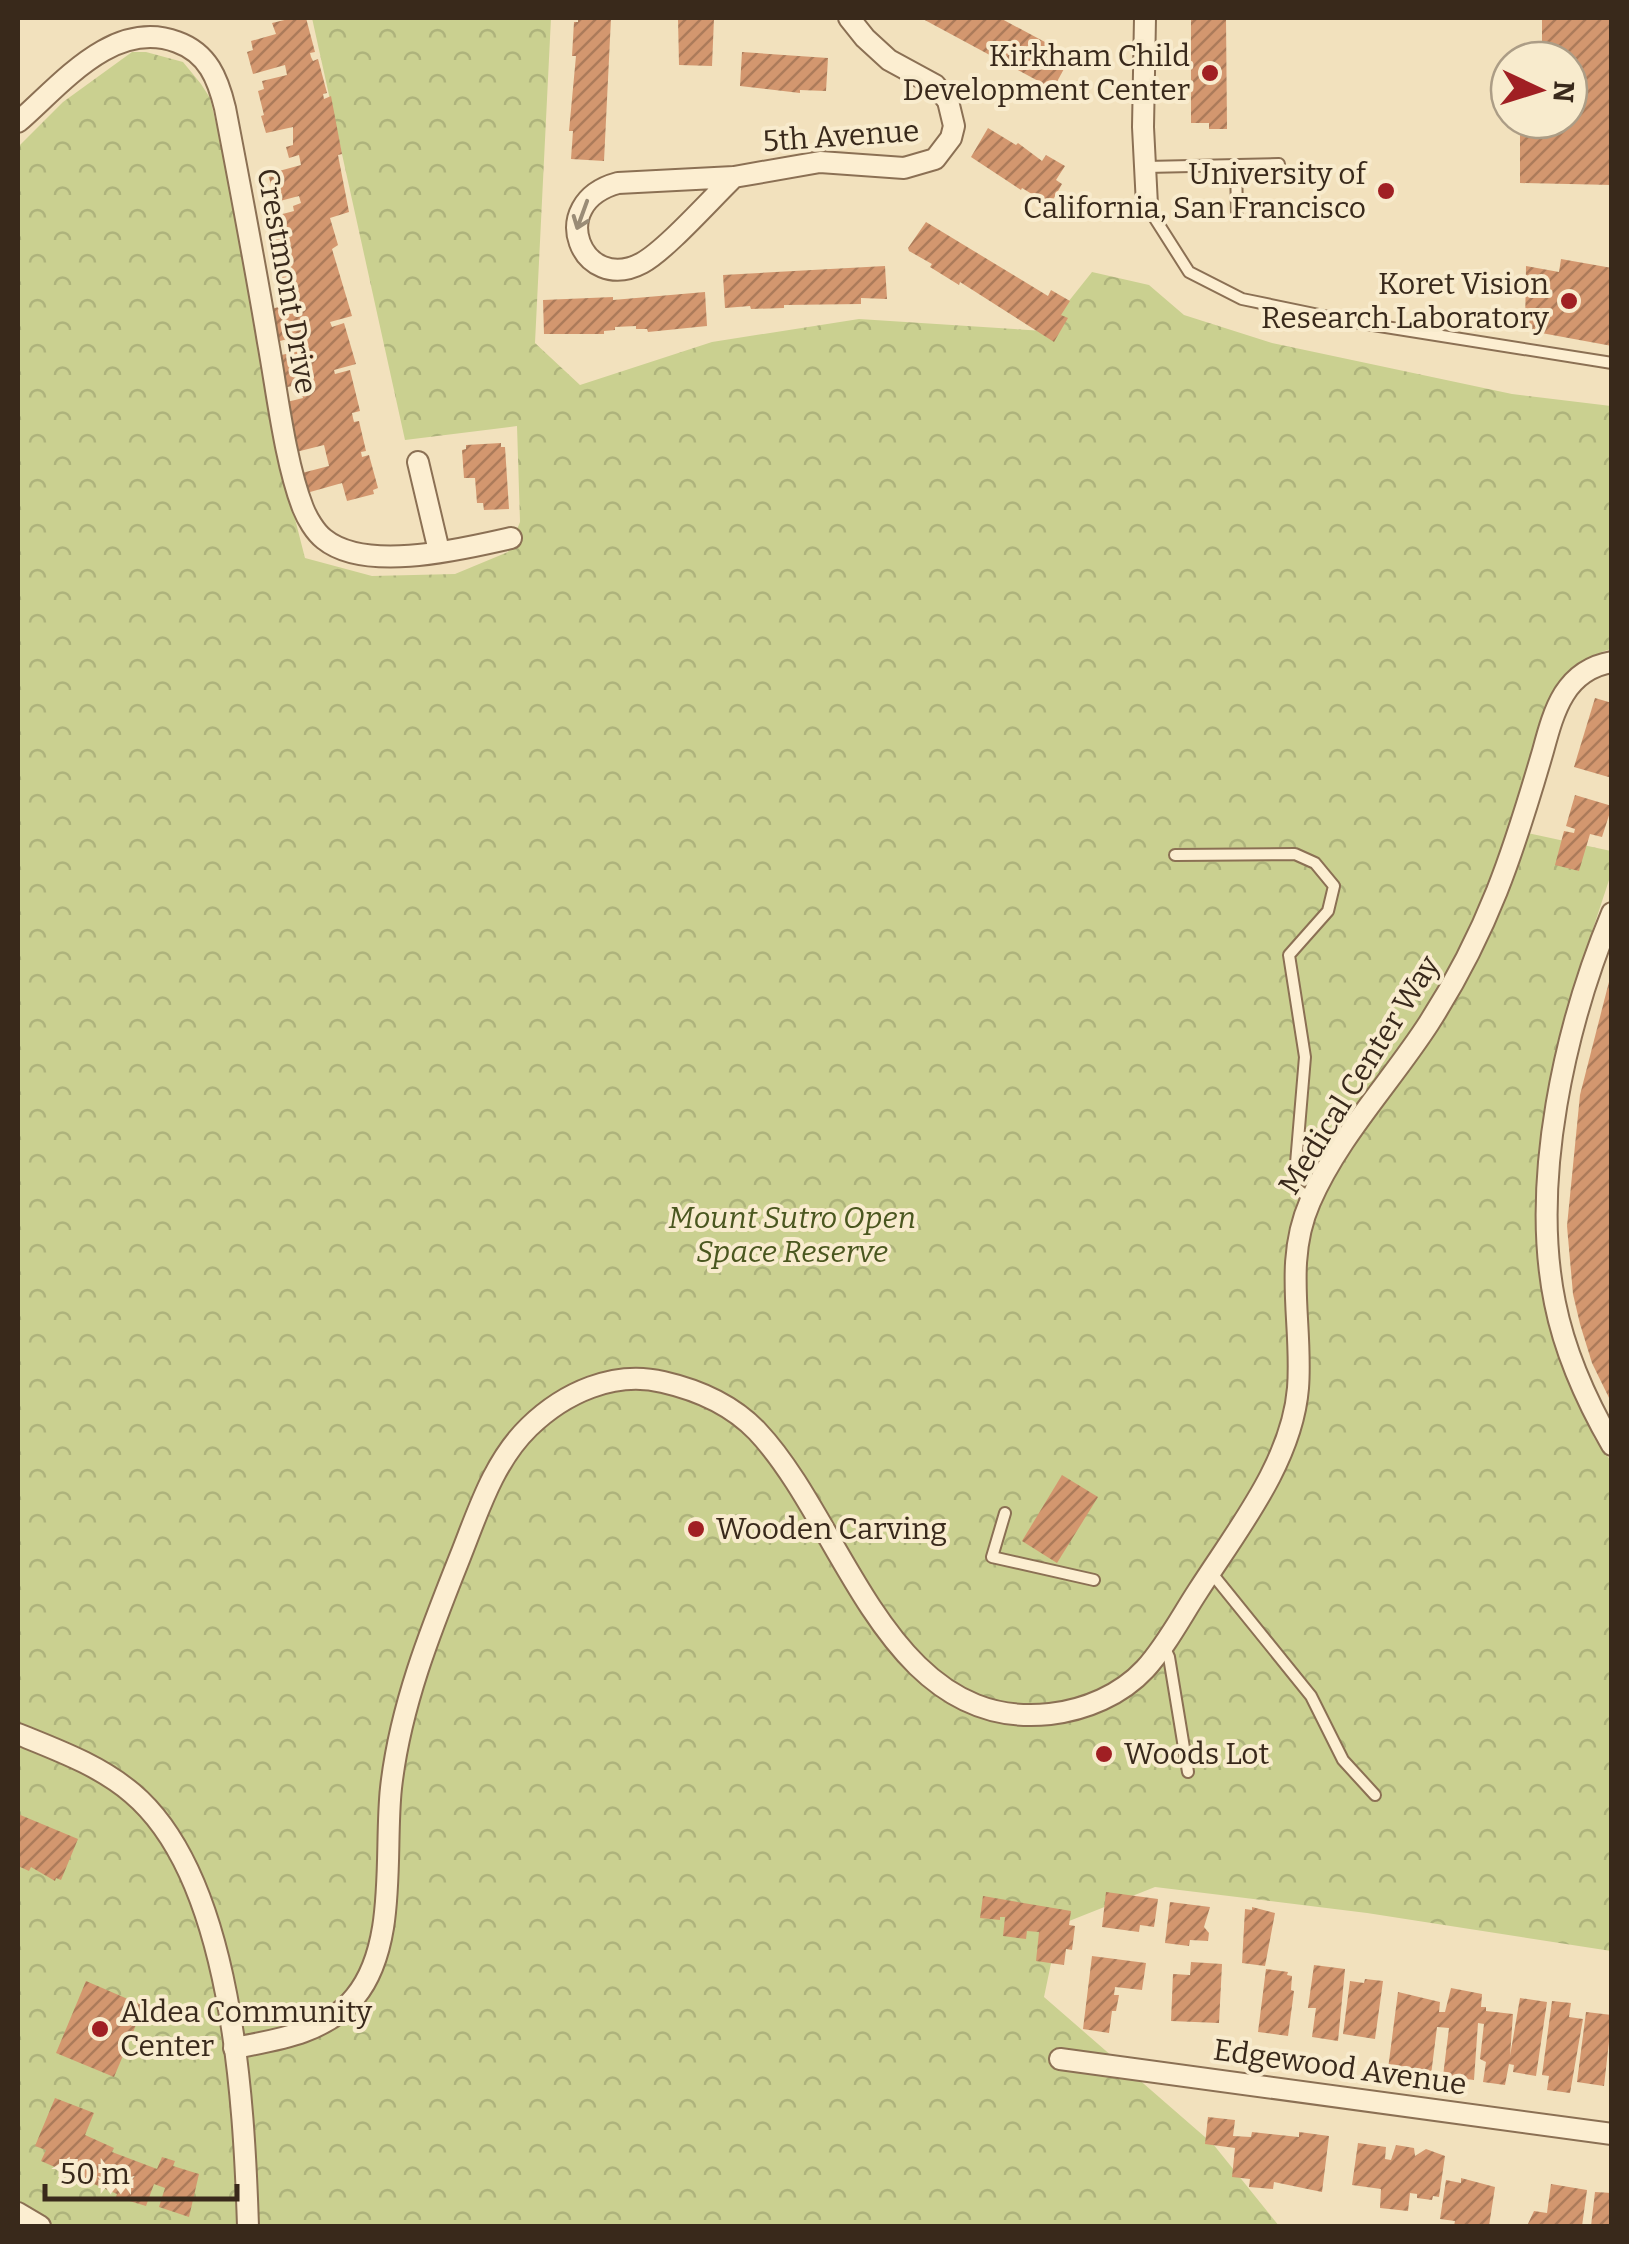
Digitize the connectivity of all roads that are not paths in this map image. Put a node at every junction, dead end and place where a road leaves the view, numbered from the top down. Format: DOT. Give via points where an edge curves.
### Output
graph roads {
  1 [pos="849,18"];
  2 [pos="1145,18"];
  3 [pos="18,122"];
  4 [pos="1279,164"];
  5 [pos="1236,165"];
  6 [pos="1145,167"];
  7 [pos="734,176"];
  8 [pos="1147,205"];
  9 [pos="1237,214"];
  10 [pos="1612,363"];
  11 [pos="418,462"];
  12 [pos="510,538"];
  13 [pos="439,551"];
  14 [pos="1612,662"];
  15 [pos="1176,855"];
  16 [pos="1612,913"];
  17 [pos="1311,1198"];
  18 [pos="1612,1445"];
  19 [pos="1005,1513"];
  20 [pos="1210,1571"];
  21 [pos="1094,1580"];
  22 [pos="1163,1645"];
  23 [pos="18,1734"];
  24 [pos="1188,1772"];
  25 [pos="1375,1795"];
  26 [pos="234,2048"];
  27 [pos="1060,2059"];
  28 [pos="1612,2134"];
  29 [pos="18,2213"];
  30 [pos="40,2226"];
  31 [pos="248,2226"];
  1 -- 7 [label="street, 5th Avenue" via="889,60 942,93 954,126 945,150 904,168 820,162"];
  2 -- 6 [label="street"];
  3 -- 13 [label="street, Crestmont Drive" via="82,65 131,39 172,40 206,61 226,108 303,508 321,537 355,553"];
  4 -- 5 [label="lane"];
  5 -- 6 [label="lane"];
  5 -- 9 [label="lane"];
  6 -- 8 [label="street"];
  7 -- 7 [label="street, 5th Avenue, one-way" via="605,186 578,216 582,248 603,267 641,264"];
  8 -- 10 [label="lane" via="1189,272 1242,299"];
  11 -- 13 [label="street"];
  12 -- 13 [label="street, Crestmont Drive"];
  14 -- 17 [label="street, Medical Center Way" via="1577,676 1562,696 1516,846 1476,942"];
  15 -- 17 [label="lane" via="1295,854 1334,886 1328,911 1290,955 1305,1057 1294,1188"];
  16 -- 18 [label="street" via="1570,1048 1552,1142 1548,1209 1562,1330"];
  17 -- 20 [label="street, Medical Center Way" via="1294,1263 1298,1383 1291,1424 1271,1471"];
  19 -- 21 [label="lane" via="992,1558"];
  20 -- 22 [label="street, Medical Center Way"];
  20 -- 25 [label="lane" via="1311,1696 1342,1760"];
  22 -- 24 [label="lane"];
  22 -- 26 [label="street, Medical Center Way" via="1136,1678 1084,1706 1021,1715 978,1706 941,1686 906,1655 773,1452 738,1414 651,1379 589,1387 546,1412 509,1450 428,1637 397,1747 384,1917 368,1977 354,2000 323,2023"];
  23 -- 26 [label="street" via="114,1779 164,1829 203,1911"];
  26 -- 31 [label="street"];
  27 -- 28 [label="street, Edgewood Avenue"];
  29 -- 30 [label="street"];
}
